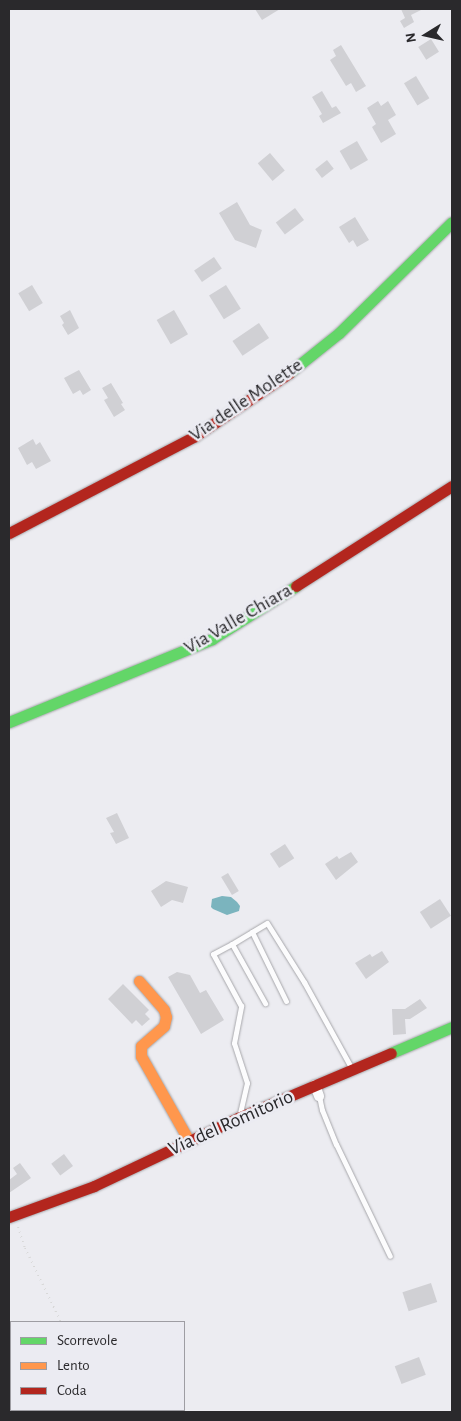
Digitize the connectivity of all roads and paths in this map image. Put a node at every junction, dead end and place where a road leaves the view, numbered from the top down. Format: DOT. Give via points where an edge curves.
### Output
graph roads {
  1 [pos="452,222"];
  2 [pos="452,486"];
  3 [pos="9,533"];
  4 [pos="9,722"];
  5 [pos="252,932"];
  6 [pos="232,944"];
  7 [pos="140,981"];
  8 [pos="286,1001"];
  9 [pos="265,1003"];
  10 [pos="452,1028"];
  11 [pos="352,1069"];
  12 [pos="317,1091"];
  13 [pos="238,1118"];
  14 [pos="189,1141"];
  15 [pos="10,1217"];
  16 [pos="390,1256"];
  17 [pos="61,1321"];
  1 -- 3 [label="street, Via delle Molette" via="339,333 275,384 195,436"];
  2 -- 4 [label="street, Via Valle Chiara" via="212,639"];
  5 -- 6 [label="lane"];
  5 -- 8 [label="lane"];
  5 -- 11 [label="lane" via="267,923"];
  6 -- 9 [label="lane"];
  6 -- 13 [label="lane" via="213,954 241,1006 234,1043 247,1082"];
  7 -- 14 [label="street" via="166,1017 164,1026 141,1046 141,1056"];
  10 -- 11 [label="street, Via del Romitorio"];
  11 -- 12 [label="street, Via del Romitorio"];
  12 -- 13 [label="street, Via del Romitorio"];
  12 -- 16 [label="lane" via="336,1144"];
  13 -- 14 [label="street, Via del Romitorio"];
  14 -- 15 [label="street, Via del Romitorio" via="94,1186"];
  15 -- 17 [label="path"];
}
